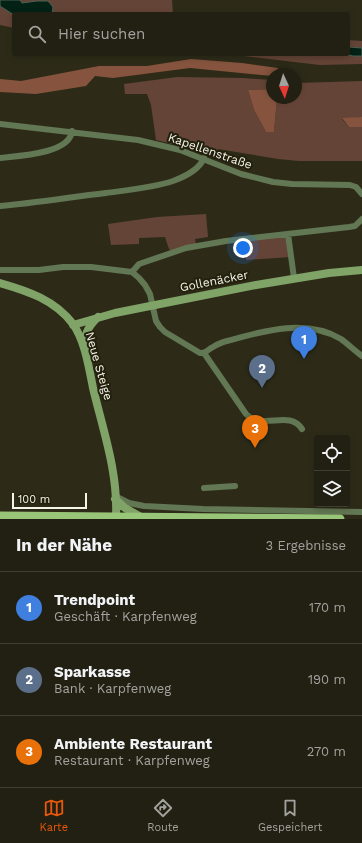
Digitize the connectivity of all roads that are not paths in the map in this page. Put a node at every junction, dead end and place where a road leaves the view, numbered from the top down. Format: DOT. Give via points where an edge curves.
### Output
graph roads {
  1 [pos="0,124"];
  2 [pos="72,132"];
  3 [pos="0,158"];
  4 [pos="204,158"];
  5 [pos="362,194"];
  6 [pos="0,206"];
  7 [pos="362,219"];
  8 [pos="288,234"];
  9 [pos="0,270"];
  10 [pos="362,270"];
  11 [pos="132,272"];
  12 [pos="294,278"];
  13 [pos="0,283"];
  14 [pos="153,305"];
  15 [pos="98,317"];
  16 [pos="73,325"];
  17 [pos="204,354"];
  18 [pos="362,356"];
  19 [pos="87,358"];
  20 [pos="302,429"];
  21 [pos="235,486"];
  22 [pos="204,488"];
  23 [pos="115,497"];
  24 [pos="362,512"];
  25 [pos="0,516"];
  26 [pos="141,517"];
  27 [pos="116,518"];
  28 [pos="340,519"];
  1 -- 2 [label="street, Kapellenstraße"];
  2 -- 3 [label="street" via="70,139 62,146"];
  2 -- 4 [label="street, Kapellenstraße" via="138,140"];
  4 -- 5 [label="street, Kapellenstraße" via="259,179 292,184 350,185"];
  4 -- 6 [label="street" via="192,172 160,184"];
  7 -- 8 [label="street" via="354,226"];
  8 -- 11 [label="street" via="186,248 139,264"];
  8 -- 12 [label="street"];
  9 -- 11 [label="street" via="92,266"];
  10 -- 12 [label="street, Gollenäcker"];
  11 -- 14 [label="street" via="145,285"];
  12 -- 14 [label="street, Gollenäcker"];
  13 -- 16 [label="street, Neue Steige" via="42,298"];
  14 -- 15 [label="street, Gollenäcker"];
  14 -- 17 [label="street" via="156,321 165,332"];
  15 -- 16 [label="street, Gollenäcker"];
  15 -- 19 [label="street" via="86,332"];
  16 -- 19 [label="street, Neue Steige"];
  17 -- 18 [label="street" via="216,345 234,339 301,327 333,335"];
  17 -- 20 [label="street" via="251,419 291,420"];
  19 -- 23 [label="street, Neue Steige" via="110,453"];
  21 -- 22 [label="street"];
  23 -- 24 [label="street" via="144,506"];
  23 -- 26 [label="street" via="125,508"];
  23 -- 27 [label="street, Neue Steige"];
  25 -- 27 [label="main road"];
  26 -- 27 [label="main road"];
  26 -- 28 [label="main road"];
}
